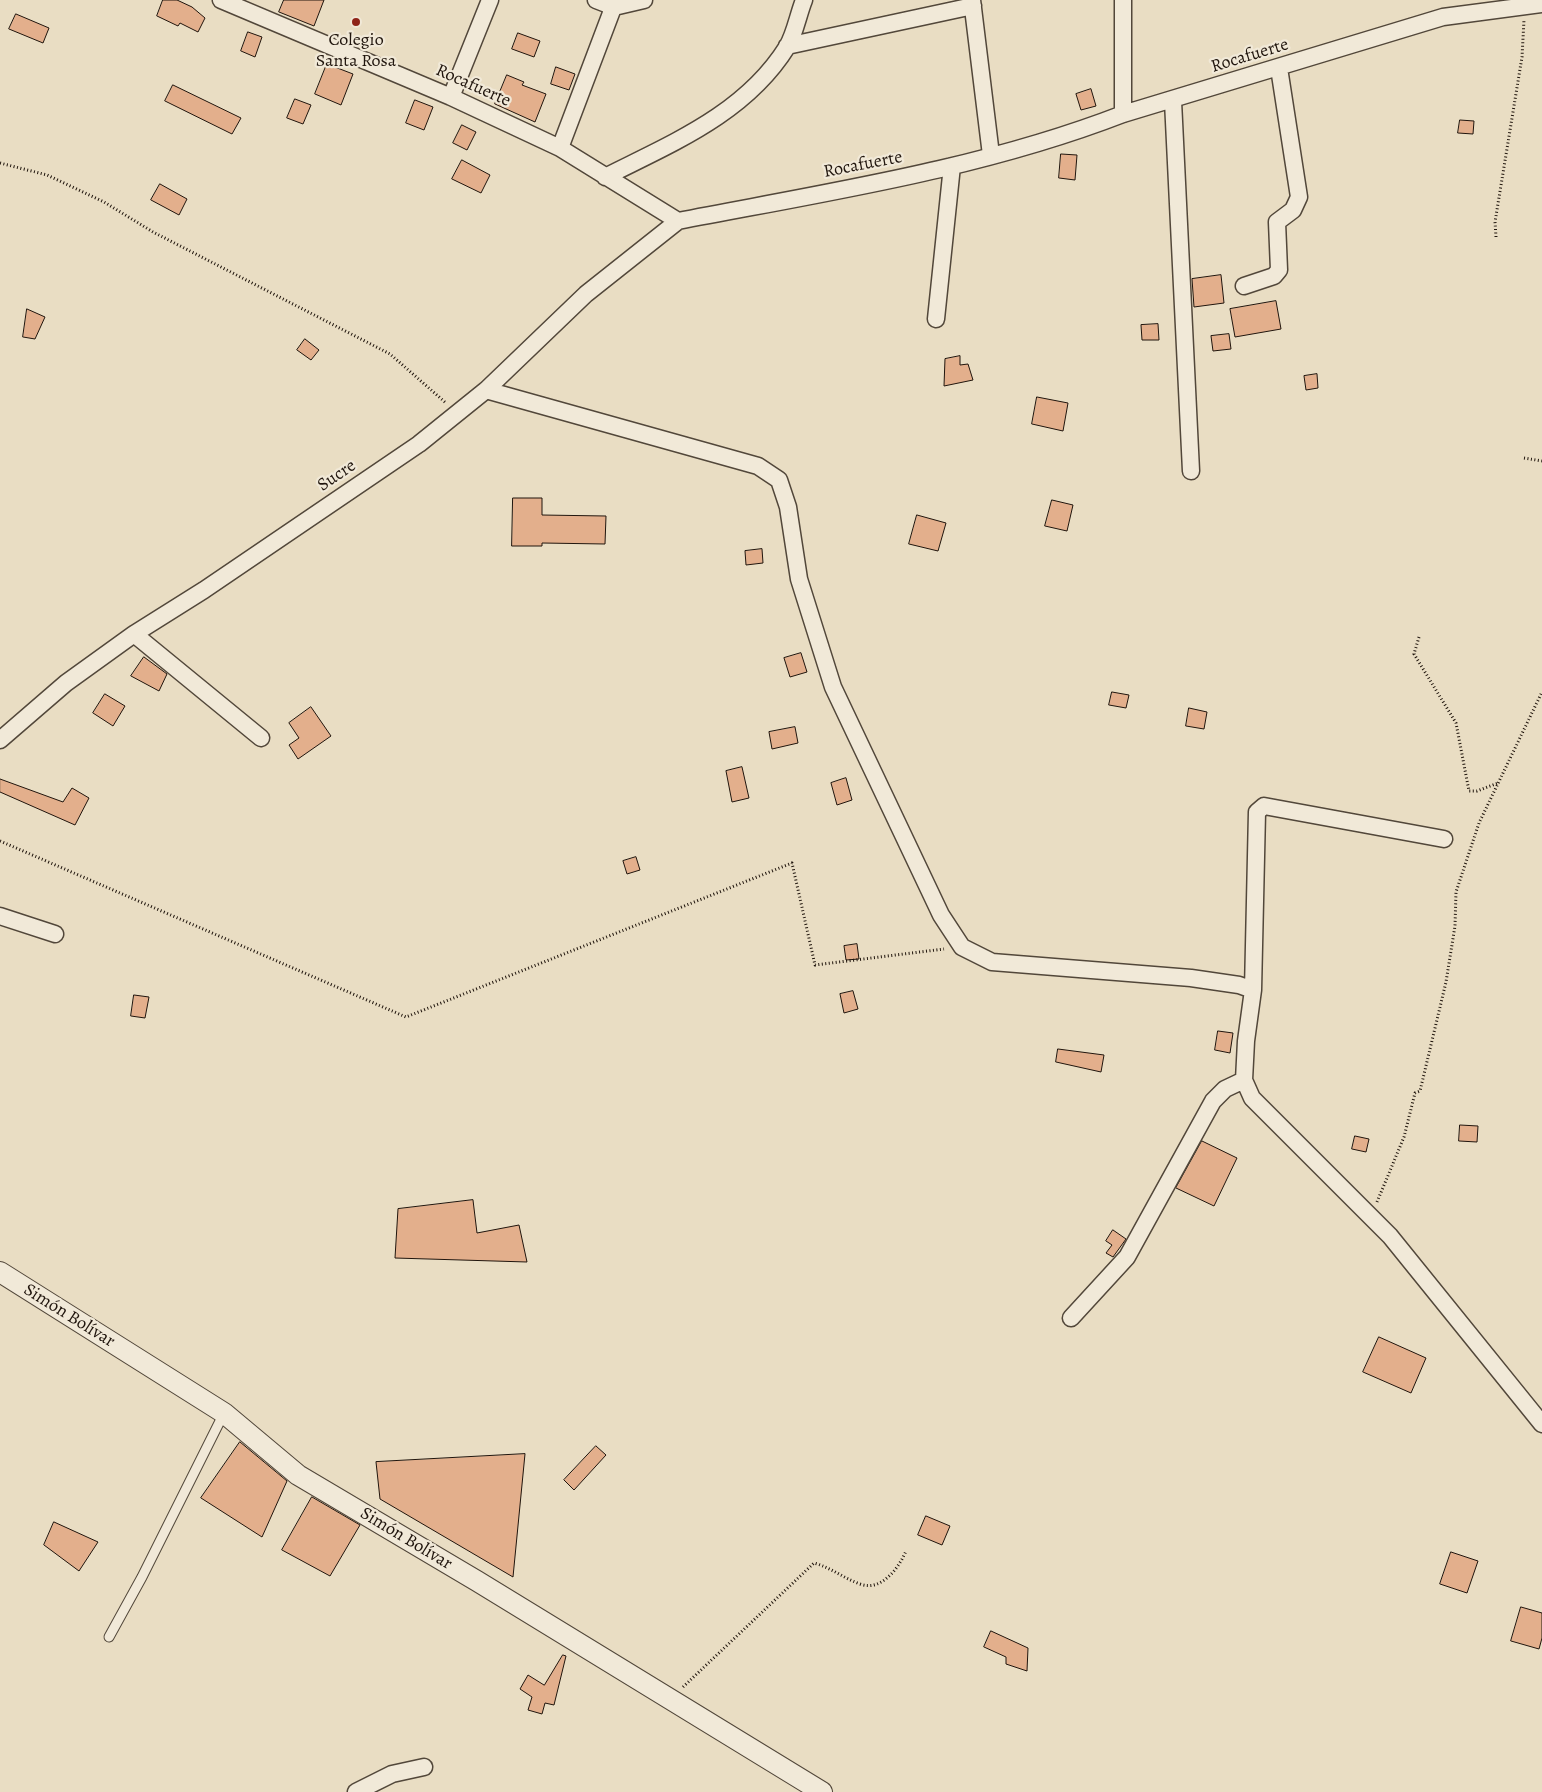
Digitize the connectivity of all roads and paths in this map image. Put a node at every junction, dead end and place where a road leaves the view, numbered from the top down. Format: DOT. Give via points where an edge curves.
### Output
graph roads {
  1 [pos="220,0"];
  2 [pos="490,0"];
  3 [pos="596,0"];
  4 [pos="644,0"];
  5 [pos="804,0"];
  6 [pos="1123,0"];
  7 [pos="973,3"];
  8 [pos="615,4"];
  9 [pos="1537,4"];
  10 [pos="788,46"];
  11 [pos="1278,68"];
  12 [pos="451,97"];
  13 [pos="1173,100"];
  14 [pos="1123,114"];
  15 [pos="560,148"];
  16 [pos="991,155"];
  17 [pos="0,163"];
  18 [pos="952,166"];
  19 [pos="605,177"];
  20 [pos="678,220"];
  21 [pos="1496,237"];
  22 [pos="1244,286"];
  23 [pos="936,318"];
  24 [pos="486,390"];
  25 [pos="458,413"];
  26 [pos="1524,458"];
  27 [pos="1542,461"];
  28 [pos="1191,471"];
  29 [pos="134,634"];
  30 [pos="1419,638"];
  31 [pos="1542,692"];
  32 [pos="261,738"];
  33 [pos="0,740"];
  34 [pos="1498,783"];
  35 [pos="1444,839"];
  36 [pos="0,841"];
  37 [pos="0,916"];
  38 [pos="55,934"];
  39 [pos="962,947"];
  40 [pos="1253,990"];
  41 [pos="1244,1080"];
  42 [pos="1371,1218"];
  43 [pos="0,1272"];
  44 [pos="1072,1318"];
  45 [pos="224,1413"];
  46 [pos="1542,1424"];
  47 [pos="906,1551"];
  48 [pos="109,1637"];
  49 [pos="670,1699"];
  50 [pos="424,1767"];
  51 [pos="356,1792"];
  52 [pos="822,1792"];
  1 -- 12 [label="street, Rocafuerte"];
  2 -- 12 [label="street"];
  3 -- 8 [label="street"];
  4 -- 8 [label="street"];
  5 -- 10 [label="street"];
  6 -- 14 [label="street"];
  7 -- 10 [label="street"];
  7 -- 16 [label="street"];
  8 -- 15 [label="street"];
  9 -- 11 [label="street, Rocafuerte" via="1443,17"];
  9 -- 21 [label="path" via="1524,20 1522,57 1495,222"];
  10 -- 19 [label="street" via="751,91 702,128"];
  11 -- 13 [label="street, Rocafuerte"];
  11 -- 22 [label="street" via="1299,198 1293,210 1276,222 1279,270 1274,276"];
  12 -- 15 [label="street, Rocafuerte"];
  13 -- 14 [label="street, Rocafuerte"];
  13 -- 28 [label="street"];
  14 -- 16 [label="street, Rocafuerte" via="1075,133"];
  15 -- 19 [label="street, Rocafuerte"];
  16 -- 18 [label="street, Rocafuerte"];
  17 -- 25 [label="path" via="47,176 104,202 153,232 390,354"];
  18 -- 20 [label="street, Rocafuerte"];
  18 -- 23 [label="street"];
  19 -- 20 [label="street, Rocafuerte"];
  20 -- 24 [label="street, Sucre" via="586,294"];
  24 -- 25 [label="street, Sucre"];
  24 -- 39 [label="street" via="758,466 779,480 788,507 799,579 832,686 941,915"];
  25 -- 29 [label="street, Sucre" via="411,450"];
  26 -- 27 [label="path"];
  29 -- 32 [label="street"];
  29 -- 33 [label="street, Sucre" via="66,683"];
  30 -- 34 [label="path" via="1414,654 1456,723 1469,791"];
  31 -- 34 [label="path"];
  34 -- 42 [label="path" via="1479,823 1456,892 1455,926 1446,982 1420,1091 1415,1093 1404,1138"];
  35 -- 40 [label="street" via="1264,806 1256,812"];
  36 -- 39 [label="path" via="406,1018 792,863 815,964"];
  37 -- 38 [label="street"];
  39 -- 40 [label="street" via="992,962 1191,978"];
  40 -- 41 [label="street"];
  41 -- 42 [label="street" via="1252,1098"];
  41 -- 44 [label="street" via="1225,1089 1213,1101 1127,1257"];
  42 -- 46 [label="street" via="1390,1236"];
  43 -- 45 [label="street, Simón Bolívar"];
  45 -- 48 [label="lane"];
  45 -- 49 [label="street, Simón Bolívar" via="298,1475"];
  47 -- 49 [label="path" via="899,1566 880,1583 861,1585 831,1568 814,1563"];
  49 -- 52 [label="street, Simón Bolívar"];
  50 -- 51 [label="street" via="392,1774"];
}
